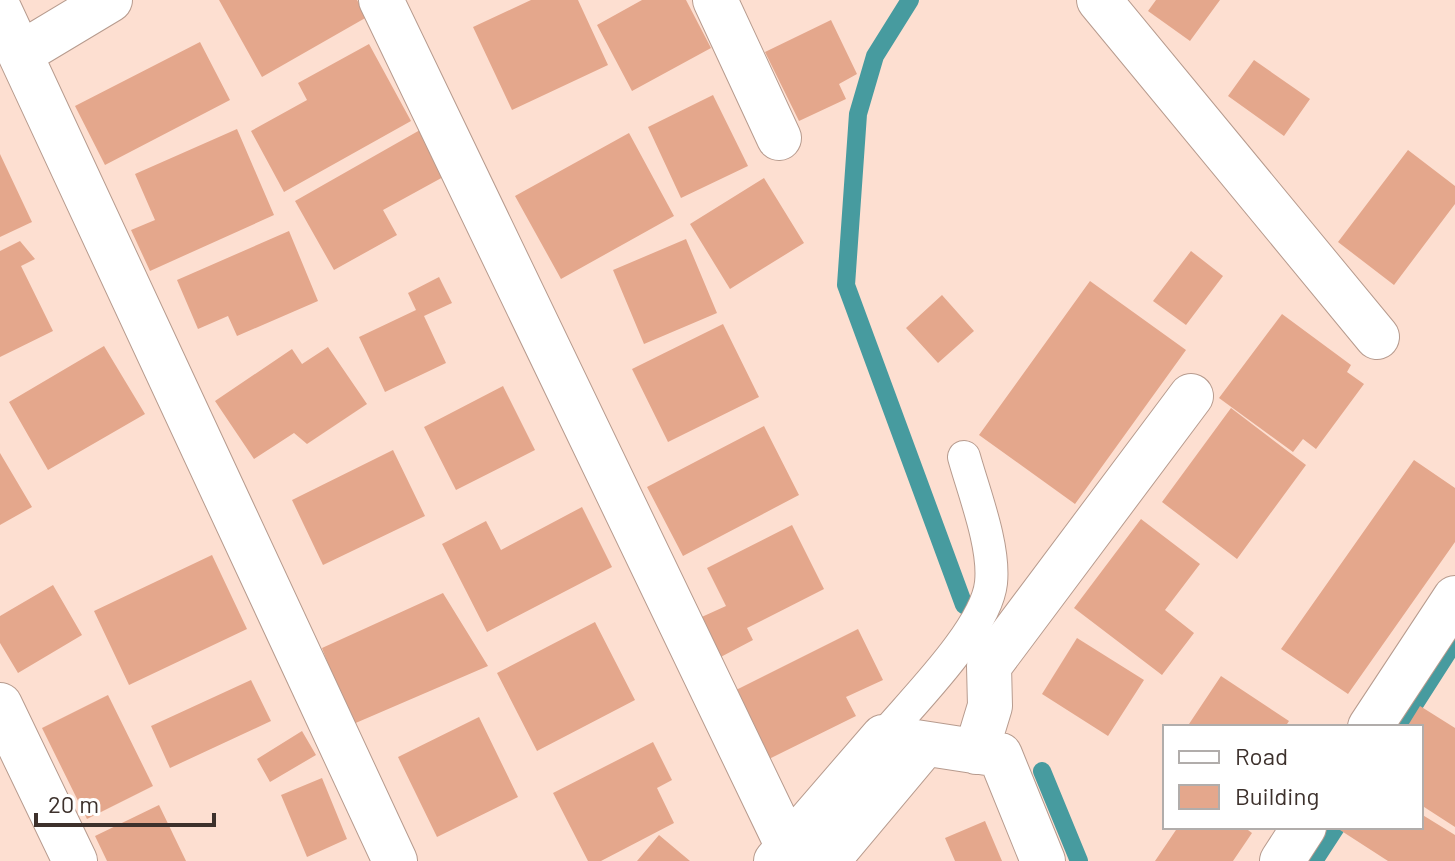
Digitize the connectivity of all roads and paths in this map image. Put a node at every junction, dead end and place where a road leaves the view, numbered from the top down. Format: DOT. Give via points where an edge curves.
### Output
graph roads {
  1 [pos="110,0"];
  2 [pos="381,0"];
  3 [pos="715,0"];
  4 [pos="1099,0"];
  5 [pos="0,11"];
  6 [pos="20,54"];
  7 [pos="779,138"];
  8 [pos="1377,337"];
  9 [pos="1191,396"];
  10 [pos="964,457"];
  11 [pos="1455,598"];
  12 [pos="980,648"];
  13 [pos="0,705"];
  14 [pos="1371,725"];
  15 [pos="883,737"];
  16 [pos="925,744"];
  17 [pos="976,752"];
  18 [pos="1303,829"];
  19 [pos="797,856"];
  20 [pos="75,861"];
  21 [pos="395,861"];
  22 [pos="1043,861"];
  23 [pos="1282,861"];
  1 -- 6 [label="street"];
  2 -- 19 [label="street"];
  3 -- 7 [label="street"];
  4 -- 8 [label="street"];
  5 -- 6 [label="street"];
  6 -- 21 [label="street"];
  9 -- 12 [label="street"];
  10 -- 12 [label="lane" via="985,532 991,581"];
  11 -- 14 [label="street"];
  12 -- 15 [label="lane"];
  12 -- 17 [label="street" via="990,706"];
  13 -- 20 [label="street"];
  15 -- 16 [label="street"];
  15 -- 19 [label="street"];
  16 -- 17 [label="street"];
  16 -- 19 [label="street"];
  17 -- 22 [label="street" via="1000,755"];
  18 -- 23 [label="street"];
}
